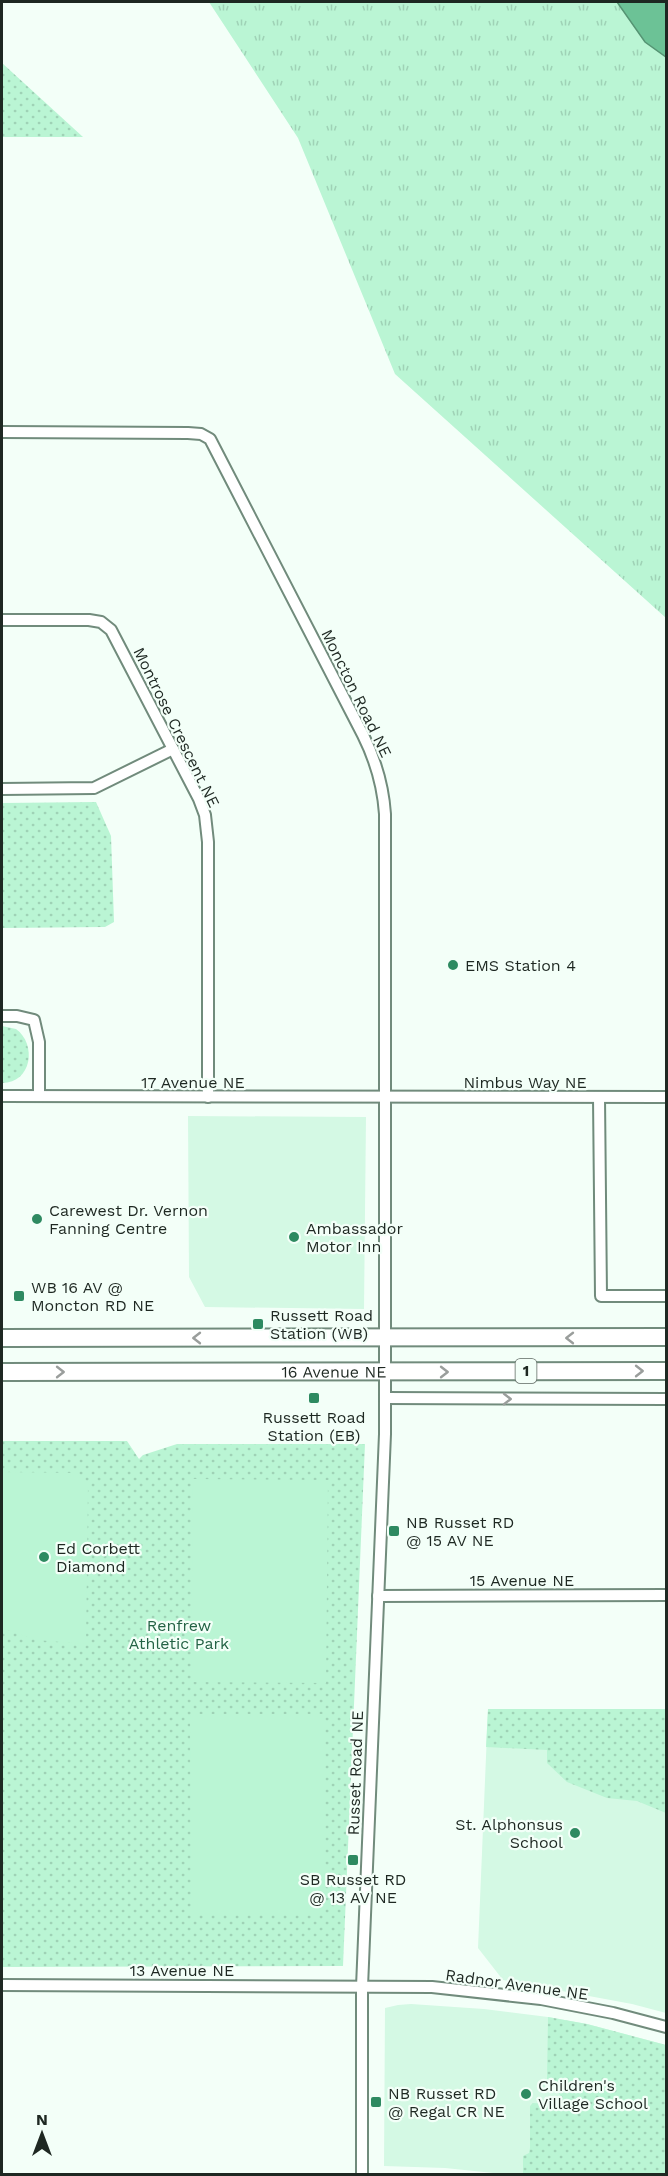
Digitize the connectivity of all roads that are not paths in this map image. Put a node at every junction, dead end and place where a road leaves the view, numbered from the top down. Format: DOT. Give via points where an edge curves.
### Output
graph roads {
  1 [pos="2,432"];
  2 [pos="2,620"];
  3 [pos="173,749"];
  4 [pos="2,789"];
  5 [pos="2,1016"];
  6 [pos="2,1096"];
  7 [pos="39,1096"];
  8 [pos="208,1097"];
  9 [pos="598,1097"];
  10 [pos="666,1097"];
  11 [pos="384,1098"];
  12 [pos="666,1296"];
  13 [pos="666,1337"];
  14 [pos="2,1338"];
  15 [pos="385,1338"];
  16 [pos="666,1371"];
  17 [pos="2,1372"];
  18 [pos="385,1372"];
  19 [pos="386,1398"];
  20 [pos="666,1400"];
  21 [pos="666,1595"];
  22 [pos="378,1596"];
  23 [pos="2,1985"];
  24 [pos="362,1987"];
  25 [pos="666,2027"];
  26 [pos="362,2175"];
  1 -- 11 [label="street, Moncton Road NE" via="188,433 210,439 363,735 381,782 385,814"];
  2 -- 3 [label="street, Montrose Crescent NE" via="101,622 111,630"];
  3 -- 4 [label="street" via="94,788"];
  3 -- 8 [label="street, Montrose Crescent NE" via="199,799 207,828"];
  5 -- 7 [label="street" via="34,1020 39,1042"];
  6 -- 7 [label="street, 17 Avenue NE"];
  7 -- 8 [label="street, 17 Avenue NE"];
  8 -- 11 [label="street, 17 Avenue NE"];
  9 -- 10 [label="street, Nimbus Way NE"];
  9 -- 11 [label="street, Nimbus Way NE"];
  9 -- 12 [label="street" via="601,1296"];
  11 -- 15 [label="street, Moncton Road NE"];
  13 -- 15 [label="highway, 16 Avenue NE / 1, one-way"];
  15 -- 14 [label="highway, 16 Avenue NE / 1, one-way"];
  15 -- 18 [label="street, Moncton Road NE"];
  18 -- 16 [label="highway, 16 Avenue NE / 1, one-way"];
  17 -- 18 [label="highway, 16 Avenue NE / 1, one-way"];
  18 -- 19 [label="street, Russet Road NE"];
  19 -- 20 [label="street, one-way"];
  19 -- 22 [label="street, Russet Road NE"];
  21 -- 22 [label="street, 15 Avenue NE"];
  22 -- 24 [label="street, Russet Road NE"];
  23 -- 24 [label="street, 13 Avenue NE"];
  24 -- 25 [label="street, Radnor Avenue NE" via="432,1987 498,1993 566,2003"];
  24 -- 26 [label="street, Russet Road NE"];
}
